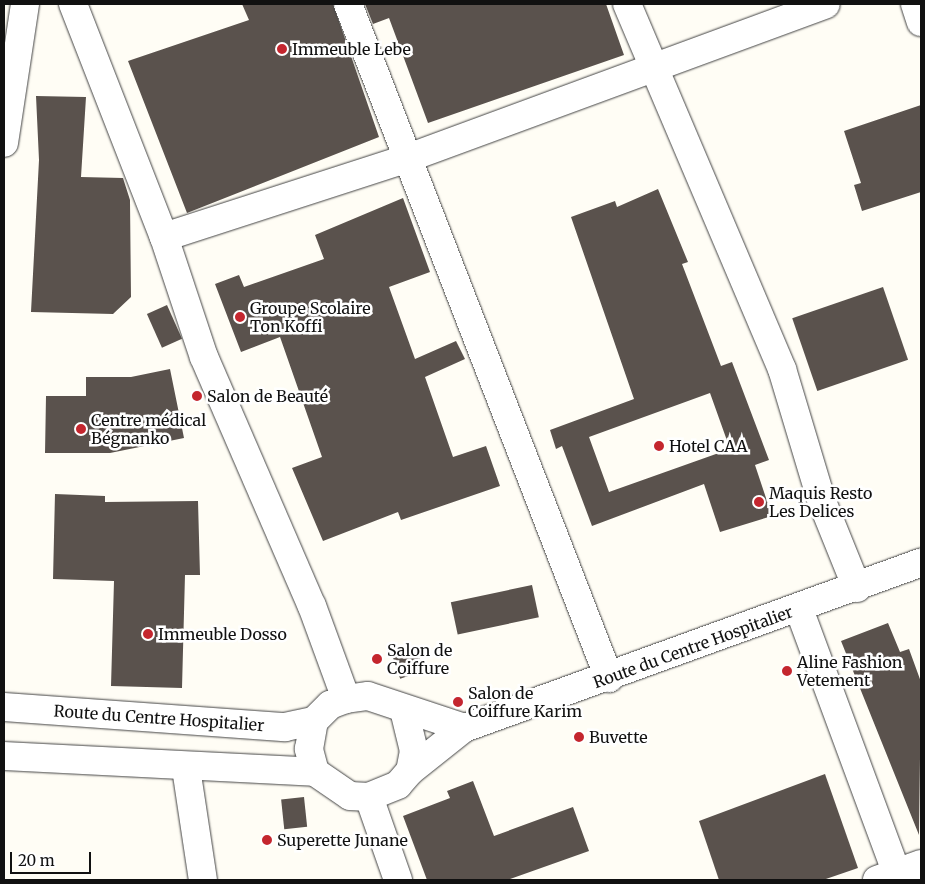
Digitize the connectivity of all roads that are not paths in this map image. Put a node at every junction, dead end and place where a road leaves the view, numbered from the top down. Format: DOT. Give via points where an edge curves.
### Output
graph roads {
  1 [pos="25,4"];
  2 [pos="73,4"];
  3 [pos="348,4"];
  4 [pos="628,4"];
  5 [pos="826,4"];
  6 [pos="915,4"];
  7 [pos="921,22"];
  8 [pos="651,67"];
  9 [pos="4,143"];
  10 [pos="408,158"];
  11 [pos="164,237"];
  12 [pos="921,563"];
  13 [pos="857,588"];
  14 [pos="799,609"];
  15 [pos="609,678"];
  16 [pos="346,699"];
  17 [pos="4,707"];
  18 [pos="404,710"];
  19 [pos="314,721"];
  20 [pos="464,728"];
  21 [pos="4,756"];
  22 [pos="186,768"];
  23 [pos="410,771"];
  24 [pos="315,772"];
  25 [pos="369,797"];
  26 [pos="899,874"];
  27 [pos="202,880"];
  28 [pos="398,880"];
  1 -- 9 [label="street"];
  2 -- 11 [label="street"];
  3 -- 10 [label="street"];
  4 -- 8 [label="street"];
  5 -- 8 [label="street"];
  6 -- 7 [label="street"];
  8 -- 10 [label="street"];
  8 -- 13 [label="street" via="782,369 821,499"];
  10 -- 11 [label="street"];
  10 -- 15 [label="street"];
  11 -- 16 [label="street" via="204,357 312,606"];
  12 -- 13 [label="street, Route du Centre Hospitalier"];
  13 -- 14 [label="street, Route du Centre Hospitalier"];
  14 -- 15 [label="street, Route du Centre Hospitalier"];
  14 -- 26 [label="street"];
  15 -- 20 [label="street, Route du Centre Hospitalier"];
  16 -- 18 [label="street" via="368,696"];
  16 -- 19 [label="street" via="330,705"];
  17 -- 19 [label="street, Route du Centre Hospitalier" via="285,727"];
  18 -- 20 [label="street"];
  18 -- 23 [label="street" via="413,738"];
  19 -- 24 [label="street" via="309,749"];
  20 -- 23 [label="street, Route du Centre Hospitalier"];
  21 -- 22 [label="street"];
  22 -- 24 [label="street"];
  22 -- 27 [label="street"];
  23 -- 25 [label="street" via="398,785"];
  24 -- 25 [label="street" via="350,796"];
  25 -- 28 [label="street"];
}
